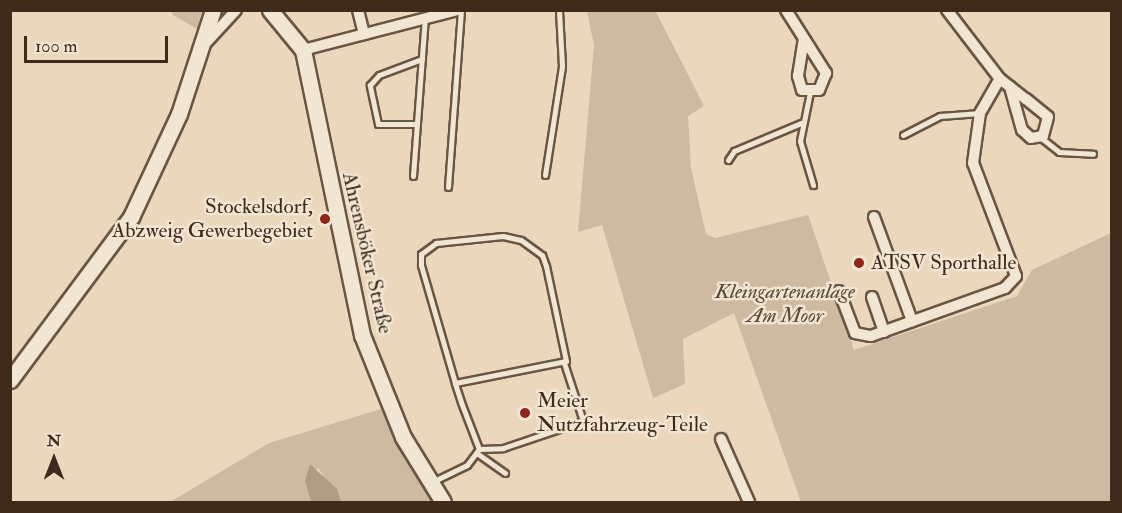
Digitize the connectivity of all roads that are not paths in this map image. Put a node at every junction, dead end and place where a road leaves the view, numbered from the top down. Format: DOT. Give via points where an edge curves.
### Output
graph roads {
  1 [pos="213,10"];
  2 [pos="236,10"];
  3 [pos="270,10"];
  4 [pos="358,10"];
  5 [pos="460,10"];
  6 [pos="559,10"];
  7 [pos="786,10"];
  8 [pos="947,10"];
  9 [pos="425,16"];
  10 [pos="364,34"];
  11 [pos="804,39"];
  12 [pos="204,47"];
  13 [pos="303,50"];
  14 [pos="422,59"];
  15 [pos="1000,79"];
  16 [pos="1010,87"];
  17 [pos="810,92"];
  18 [pos="980,112"];
  19 [pos="801,123"];
  20 [pos="417,124"];
  21 [pos="903,135"];
  22 [pos="1040,137"];
  23 [pos="1093,154"];
  24 [pos="728,160"];
  25 [pos="545,175"];
  26 [pos="413,176"];
  27 [pos="813,185"];
  28 [pos="448,187"];
  29 [pos="874,217"];
  30 [pos="839,291"];
  31 [pos="872,297"];
  32 [pos="912,321"];
  33 [pos="884,332"];
  34 [pos="564,363"];
  35 [pos="10,380"];
  36 [pos="455,383"];
  37 [pos="721,439"];
  38 [pos="478,451"];
  39 [pos="506,473"];
  40 [pos="431,483"];
  41 [pos="443,502"];
  42 [pos="749,502"];
  1 -- 12 [label="street"];
  2 -- 12 [label="street"];
  3 -- 13 [label="street, Ahrensböker Straße"];
  4 -- 10 [label="street"];
  5 -- 9 [label="street"];
  5 -- 28 [label="lane"];
  6 -- 25 [label="lane" via="562,66"];
  7 -- 11 [label="street"];
  8 -- 15 [label="street"];
  9 -- 10 [label="street"];
  9 -- 14 [label="lane"];
  10 -- 13 [label="street"];
  11 -- 17 [label="street" via="798,76 802,90"];
  11 -- 17 [label="street" via="826,73 825,84"];
  12 -- 35 [label="street" via="164,151 131,217"];
  13 -- 40 [label="street, Ahrensböker Straße" via="362,334 403,437"];
  14 -- 20 [label="lane"];
  14 -- 20 [label="lane" via="379,75 370,85 378,124"];
  15 -- 16 [label="street"];
  15 -- 18 [label="street"];
  16 -- 22 [label="street" via="1022,130 1031,138"];
  16 -- 22 [label="street" via="1048,117 1048,131"];
  17 -- 19 [label="lane"];
  18 -- 21 [label="lane" via="940,116"];
  18 -- 32 [label="street" via="973,163 1016,276 1005,288"];
  19 -- 24 [label="lane" via="734,151"];
  19 -- 27 [label="lane" via="800,141"];
  20 -- 26 [label="lane"];
  22 -- 23 [label="lane" via="1059,152"];
  29 -- 32 [label="street"];
  30 -- 33 [label="street" via="855,333"];
  31 -- 33 [label="street"];
  32 -- 33 [label="street"];
  34 -- 36 [label="lane"];
  34 -- 36 [label="lane" via="567,356 542,255 521,240 503,236 436,243 421,254 421,265"];
  34 -- 38 [label="lane" via="582,421 503,448"];
  36 -- 38 [label="lane"];
  37 -- 42 [label="street"];
  38 -- 39 [label="lane"];
  38 -- 40 [label="lane" via="467,465"];
  40 -- 41 [label="street, Ahrensböker Straße"];
}
